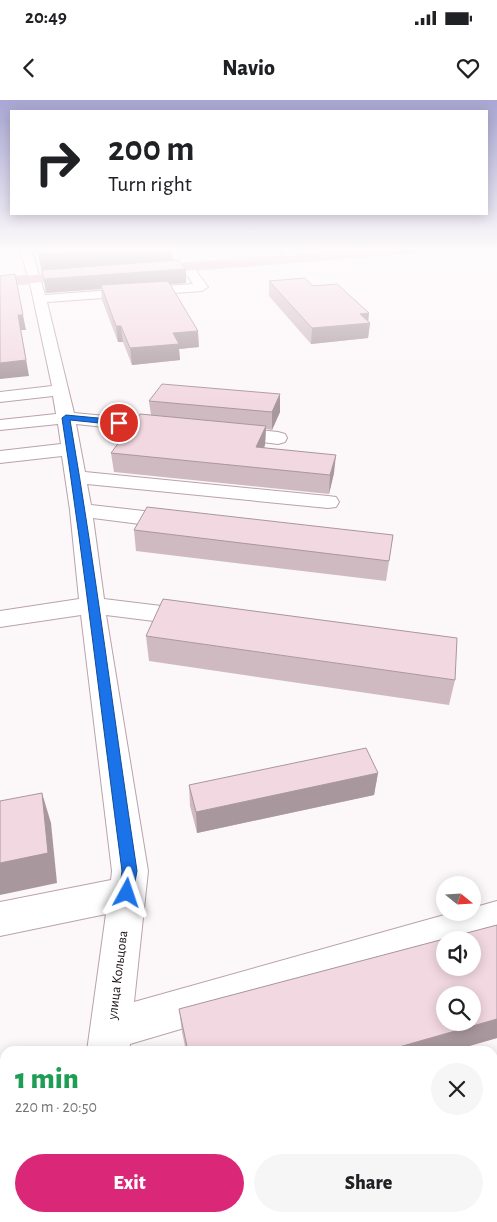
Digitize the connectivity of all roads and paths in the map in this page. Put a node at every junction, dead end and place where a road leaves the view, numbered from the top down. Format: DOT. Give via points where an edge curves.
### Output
graph roads {
  1 [pos="41,300"];
  2 [pos="61,390"];
  3 [pos="0,396"];
  4 [pos="66,418"];
  5 [pos="0,425"];
  6 [pos="189,429"];
  7 [pos="209,431"];
  8 [pos="278,438"];
  9 [pos="70,449"];
  10 [pos="0,457"];
  11 [pos="75,477"];
  12 [pos="328,502"];
  13 [pos="81,510"];
  14 [pos="197,524"];
  15 [pos="93,605"];
  16 [pos="0,619"];
  17 [pos="219,621"];
  18 [pos="127,893"];
  19 [pos="497,918"];
  20 [pos="0,919"];
  21 [pos="109,1040"];
  1 -- 2 [label="street, улица Кольцова"];
  2 -- 3 [label="street"];
  2 -- 4 [label="street, улица Кольцова"];
  4 -- 5 [label="street"];
  4 -- 6 [label="street"];
  4 -- 9 [label="street, улица Кольцова"];
  7 -- 8 [label="street"];
  9 -- 10 [label="street"];
  9 -- 11 [label="street, улица Кольцова"];
  11 -- 12 [label="street"];
  11 -- 13 [label="street, улица Кольцова"];
  13 -- 14 [label="street"];
  13 -- 15 [label="street, улица Кольцова"];
  15 -- 16 [label="street"];
  15 -- 17 [label="street"];
  15 -- 18 [label="street, улица Кольцова" via="130,871"];
  18 -- 20 [label="street"];
  18 -- 21 [label="street, улица Кольцова"];
  19 -- 21 [label="street"];
}
